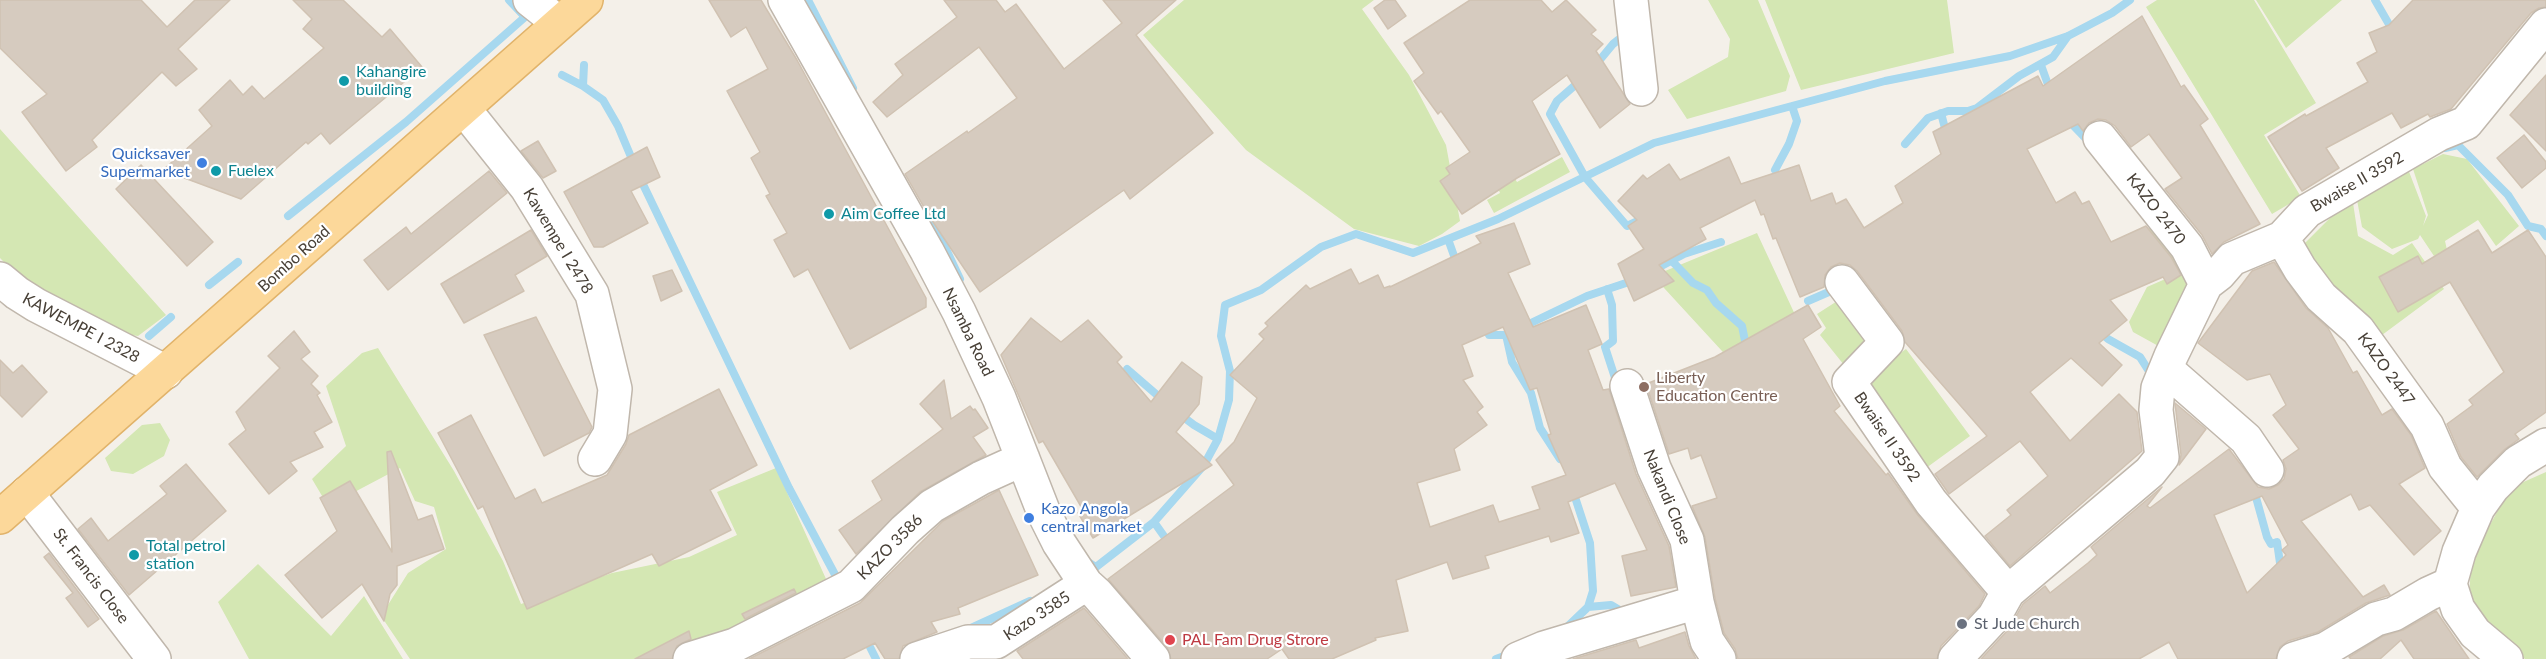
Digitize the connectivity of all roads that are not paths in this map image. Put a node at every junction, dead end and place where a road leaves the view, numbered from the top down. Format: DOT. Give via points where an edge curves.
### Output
graph roads {
  1 [pos="530,0"];
  2 [pos="586,0"];
  3 [pos="785,0"];
  4 [pos="1631,0"];
  5 [pos="559,23"];
  6 [pos="2546,25"];
  7 [pos="1641,89"];
  8 [pos="464,109"];
  9 [pos="2100,138"];
  10 [pos="2282,238"];
  11 [pos="0,279"];
  12 [pos="1842,282"];
  13 [pos="2206,284"];
  14 [pos="2166,369"];
  15 [pos="166,372"];
  16 [pos="1627,386"];
  17 [pos="2546,445"];
  18 [pos="595,459"];
  19 [pos="1023,459"];
  20 [pos="2267,470"];
  21 [pos="27,493"];
  22 [pos="2478,508"];
  23 [pos="0,517"];
  24 [pos="1086,584"];
  25 [pos="2450,584"];
  26 [pos="1697,602"];
  27 [pos="2001,604"];
  28 [pos="154,659"];
  29 [pos="690,659"];
  30 [pos="917,659"];
  31 [pos="1153,659"];
  32 [pos="1518,659"];
  33 [pos="1719,659"];
  34 [pos="1955,659"];
  35 [pos="2294,659"];
  36 [pos="2506,659"];
  1 -- 5 [label="street"];
  2 -- 5 [label="main road, Bombo Road"];
  3 -- 19 [label="street, Nsamba Road" via="933,261 999,398"];
  4 -- 7 [label="street"];
  5 -- 8 [label="main road, Bombo Road"];
  6 -- 10 [label="street, Bwaise II 3592" via="2466,123 2439,134 2307,211"];
  8 -- 15 [label="main road, Bombo Road"];
  8 -- 18 [label="street, Kawempe I 2478" via="527,188 592,294 615,389 610,434"];
  9 -- 13 [label="street, KAZO 2470" via="2187,247"];
  10 -- 13 [label="street, Bwaise II 3592" via="2232,259"];
  10 -- 22 [label="street, KAZO 2447" via="2321,297 2358,330 2427,426 2445,466"];
  11 -- 15 [label="street, KAWEMPE I 2328" via="36,305"];
  12 -- 27 [label="street, Bwaise II 3592" via="1887,342 1849,382"];
  13 -- 14 [label="street, Bwaise II 3592"];
  14 -- 20 [label="street" via="2246,439"];
  14 -- 27 [label="street, Bwaise II 3592" via="2158,388 2156,410 2162,458"];
  15 -- 21 [label="main road, Bombo Road"];
  16 -- 26 [label="street, Nakandi Close" via="1654,468 1687,540"];
  17 -- 22 [label="street" via="2518,462"];
  19 -- 24 [label="street, Nsamba Road" via="1044,513"];
  19 -- 29 [label="street, KAZO 3586" via="932,506 843,590 735,645"];
  21 -- 23 [label="main road, Bombo Road"];
  21 -- 28 [label="street, St. Francis Close"];
  22 -- 25 [label="street"];
  24 -- 30 [label="street, Kazo 3585" via="996,642 968,642"];
  24 -- 31 [label="street, Nsamba Road"];
  25 -- 35 [label="street" via="2394,614 2376,619 2326,649"];
  25 -- 36 [label="street" via="2458,609 2475,633"];
  26 -- 32 [label="street"];
  26 -- 33 [label="street, Nakandi Close" via="1707,641"];
  27 -- 34 [label="street"];
}
